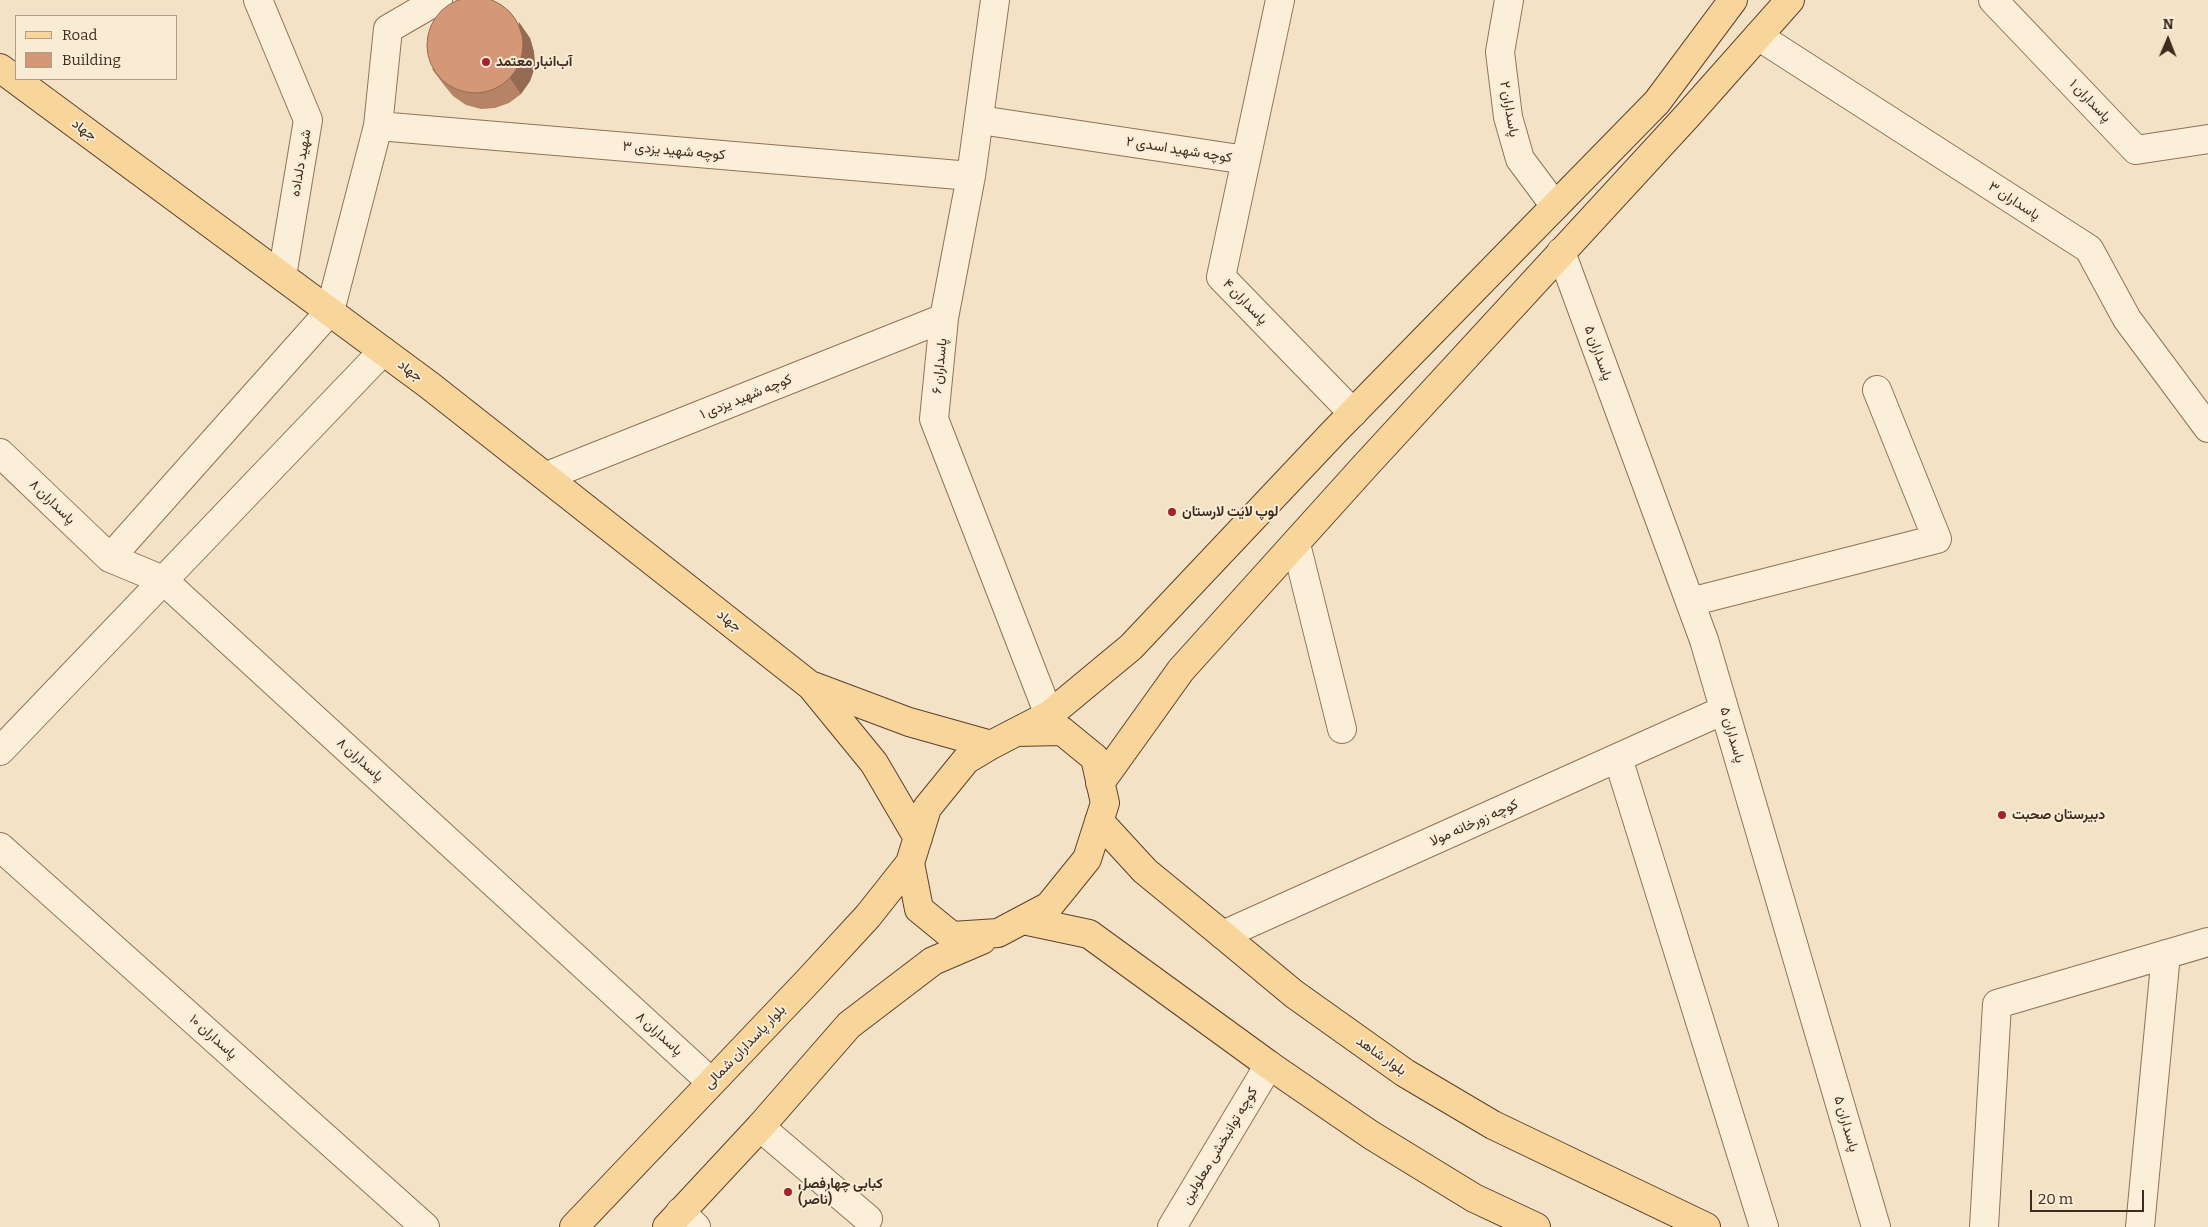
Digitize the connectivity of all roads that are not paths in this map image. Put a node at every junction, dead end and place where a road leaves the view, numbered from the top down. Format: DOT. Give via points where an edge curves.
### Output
graph roads {
  1 [pos="258,0"];
  2 [pos="438,0"];
  3 [pos="995,0"];
  4 [pos="1280,0"];
  5 [pos="1509,0"];
  6 [pos="1733,0"];
  7 [pos="1790,0"];
  8 [pos="1993,0"];
  9 [pos="1758,36"];
  10 [pos="0,68"];
  11 [pos="15,79"];
  12 [pos="16,80"];
  13 [pos="980,120"];
  14 [pos="378,126"];
  15 [pos="2208,139"];
  16 [pos="1246,160"];
  17 [pos="971,176"];
  18 [pos="1555,206"];
  19 [pos="1561,252"];
  20 [pos="282,276"];
  21 [pos="330,311"];
  22 [pos="944,318"];
  23 [pos="383,351"];
  24 [pos="1877,390"];
  25 [pos="1353,413"];
  26 [pos="2208,428"];
  27 [pos="0,453"];
  28 [pos="547,476"];
  29 [pos="1296,544"];
  30 [pos="110,558"];
  31 [pos="162,580"];
  32 [pos="1690,602"];
  33 [pos="811,686"];
  34 [pos="1724,710"];
  35 [pos="1049,715"];
  36 [pos="1342,729"];
  37 [pos="1016,732"];
  38 [pos="991,745"];
  39 [pos="0,751"];
  40 [pos="1618,758"];
  41 [pos="1100,783"];
  42 [pos="1099,821"];
  43 [pos="0,847"];
  44 [pos="914,851"];
  45 [pos="1023,920"];
  46 [pos="998,933"];
  47 [pos="1223,936"];
  48 [pos="2208,942"];
  49 [pos="2166,954"];
  50 [pos="1269,1065"];
  51 [pos="711,1082"];
  52 [pos="760,1127"];
  53 [pos="868,1220"];
  54 [pos="681,1222"];
  55 [pos="425,1227"];
  56 [pos="574,1227"];
  57 [pos="1172,1227"];
  58 [pos="1536,1227"];
  59 [pos="1706,1227"];
  60 [pos="1764,1227"];
  61 [pos="1876,1227"];
  62 [pos="1984,1227"];
  63 [pos="2140,1227"];
  1 -- 20 [label="street, شهید دلداده" via="308,120"];
  2 -- 14 [label="street" via="388,29"];
  3 -- 13 [label="street, پاسداران ۶"];
  4 -- 16 [label="street, کوچه شهید اسدی ۲"];
  5 -- 18 [label="street, پاسداران ۲" via="1500,52 1508,117 1520,159"];
  6 -- 18 [label="main road" via="1657,102"];
  7 -- 9 [label="main road"];
  8 -- 15 [label="street, پاسداران ۱" via="2136,150"];
  9 -- 19 [label="main road"];
  9 -- 26 [label="street, پاسداران ۳" via="2089,249 2127,319"];
  10 -- 11 [label="main road, جهاد"];
  12 -- 20 [label="main road, جهاد"];
  13 -- 16 [label="street, کوچه شهید اسدی ۲"];
  13 -- 17 [label="street, پاسداران ۶"];
  14 -- 17 [label="street, کوچه شهید یزدی ۳"];
  14 -- 21 [label="street"];
  16 -- 25 [label="street, پاسداران ۴" via="1221,277"];
  17 -- 22 [label="street, پاسداران ۶"];
  18 -- 25 [label="main road"];
  19 -- 29 [label="main road"];
  19 -- 32 [label="street, پاسداران ۵"];
  20 -- 21 [label="main road, جهاد"];
  21 -- 23 [label="main road, جهاد"];
  21 -- 30 [label="street"];
  22 -- 28 [label="street, کوچه شهید یزدی ۱"];
  22 -- 35 [label="street, پاسداران ۶" via="934,419"];
  23 -- 28 [label="main road, جهاد"];
  23 -- 31 [label="street"];
  24 -- 32 [label="street" via="1937,540"];
  25 -- 35 [label="main road" via="1131,648"];
  27 -- 30 [label="street, پاسداران ۸"];
  28 -- 33 [label="main road, جهاد"];
  29 -- 36 [label="street"];
  29 -- 41 [label="main road" via="1181,670"];
  30 -- 31 [label="street, پاسداران ۸"];
  31 -- 39 [label="street"];
  31 -- 51 [label="street, پاسداران ۸"];
  32 -- 34 [label="street, پاسداران ۵"];
  33 -- 38 [label="main road, جهاد" via="909,722"];
  33 -- 44 [label="main road, جهاد" via="874,763"];
  34 -- 40 [label="street, کوچه زورخانه مولا"];
  34 -- 61 [label="street, پاسداران ۵"];
  35 -- 37 [label="main road"];
  37 -- 38 [label="main road"];
  37 -- 41 [label="main road" via="1062,731 1095,758"];
  38 -- 44 [label="main road" via="966,760 927,808"];
  40 -- 47 [label="street, کوچه زورخانه مولا"];
  40 -- 60 [label="street"];
  41 -- 42 [label="main road" via="1105,802"];
  42 -- 45 [label="main road" via="1087,859 1049,906"];
  42 -- 47 [label="main road, بلوار شاهد" via="1145,871"];
  43 -- 55 [label="street, پاسداران ۱۰"];
  44 -- 46 [label="main road" via="919,909 952,936"];
  44 -- 51 [label="main road, بلوار پاسداران شمالی" via="868,916"];
  45 -- 46 [label="main road"];
  45 -- 50 [label="main road" via="1089,934"];
  46 -- 52 [label="main road" via="933,961 848,1025"];
  47 -- 59 [label="main road, بلوار شاهد" via="1294,994 1405,1073 1493,1125"];
  48 -- 49 [label="street"];
  49 -- 62 [label="street" via="1997,1004"];
  49 -- 63 [label="street"];
  50 -- 57 [label="street, کوچه توانبخشی معلولین"];
  50 -- 58 [label="main road" via="1370,1135 1474,1198"];
  51 -- 56 [label="main road, بلوار پاسداران شمالی"];
  52 -- 53 [label="street"];
  52 -- 54 [label="main road"];
}
